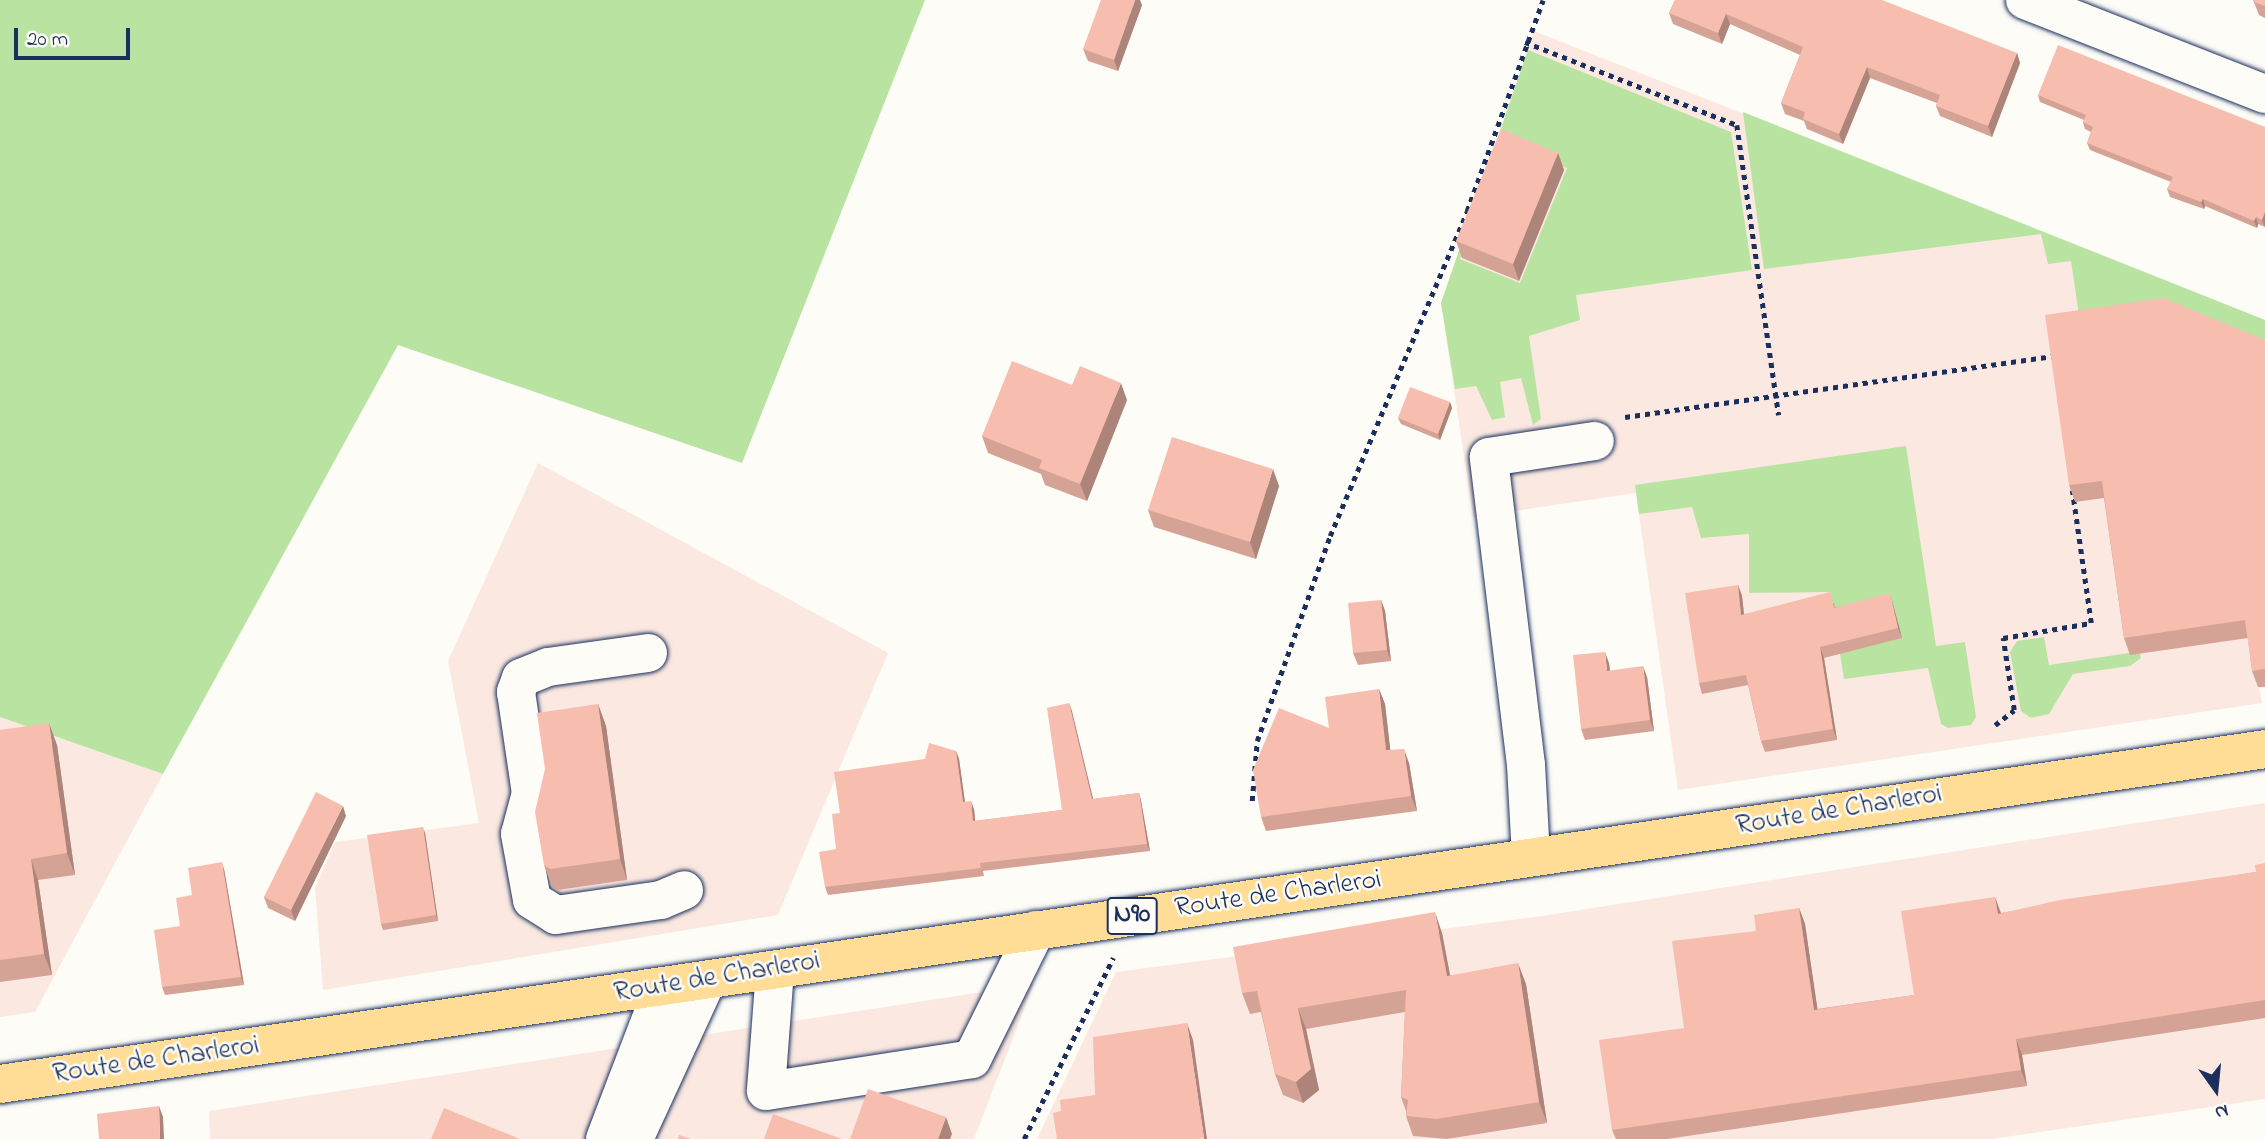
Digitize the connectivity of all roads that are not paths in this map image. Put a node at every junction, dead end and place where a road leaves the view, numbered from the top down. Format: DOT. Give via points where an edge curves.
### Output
graph roads {
  1 [pos="2025,0"];
  2 [pos="2265,94"];
  3 [pos="1606,430"];
  4 [pos="648,653"];
  5 [pos="2265,749"];
  6 [pos="1531,857"];
  7 [pos="684,890"];
  8 [pos="1036,929"];
  9 [pos="775,970"];
  10 [pos="707,980"];
  11 [pos="663,988"];
  12 [pos="0,1084"];
  13 [pos="605,1139"];
  14 [pos="634,1139"];
  1 -- 2 [label="street"];
  3 -- 6 [label="street" via="1489,457 1526,765"];
  4 -- 7 [label="street" via="548,667 521,678 516,692 531,793 520,834 532,900 556,915 661,900"];
  5 -- 6 [label="main road, Route de Charleroi / N90"];
  6 -- 8 [label="main road, Route de Charleroi / N90"];
  8 -- 9 [label="main road, Route de Charleroi / N90"];
  8 -- 9 [label="street" via="972,1059 766,1091"];
  9 -- 10 [label="main road, Route de Charleroi / N90"];
  10 -- 11 [label="main road, Route de Charleroi / N90"];
  10 -- 14 [label="street"];
  11 -- 12 [label="main road, Route de Charleroi / N90"];
  11 -- 13 [label="street"];
}
